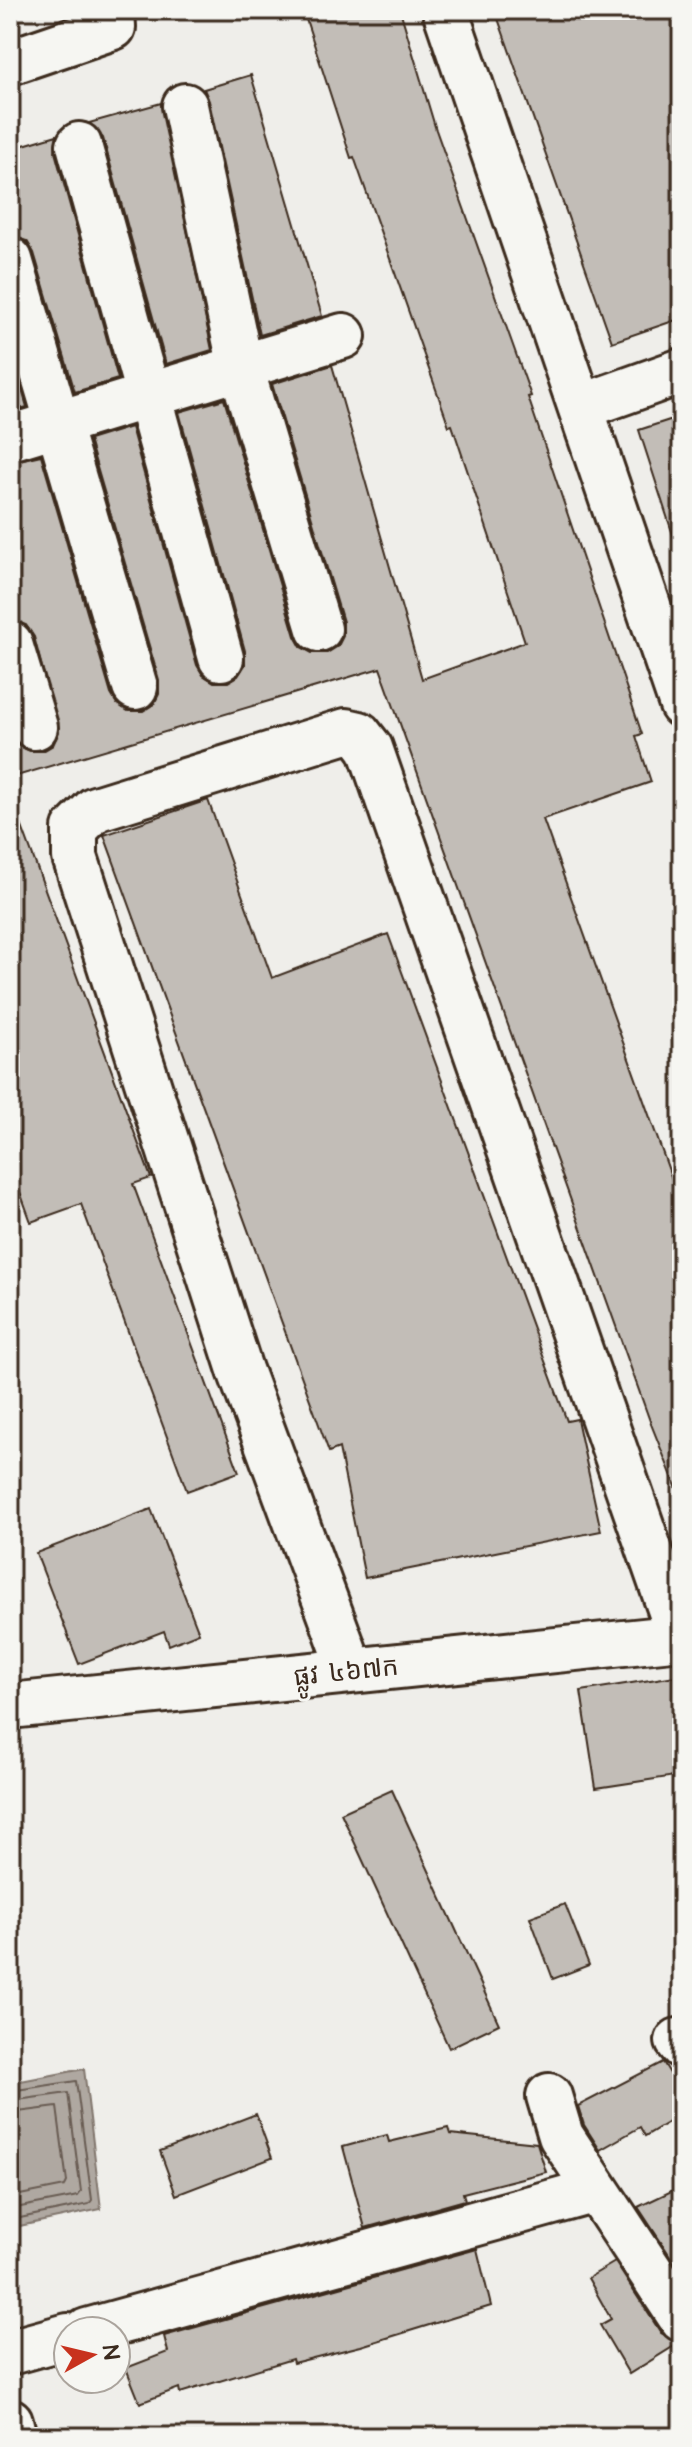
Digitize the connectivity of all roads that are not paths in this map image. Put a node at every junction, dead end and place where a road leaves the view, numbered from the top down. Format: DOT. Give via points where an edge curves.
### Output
graph roads {
  1 [pos="112,10"];
  2 [pos="445,10"];
  3 [pos="10,62"];
  4 [pos="185,106"];
  5 [pos="79,145"];
  6 [pos="10,260"];
  7 [pos="343,336"];
  8 [pos="241,368"];
  9 [pos="682,371"];
  10 [pos="151,395"];
  11 [pos="581,407"];
  12 [pos="57,424"];
  13 [pos="10,438"];
  14 [pos="319,629"];
  15 [pos="10,644"];
  16 [pos="221,658"];
  17 [pos="135,687"];
  18 [pos="682,705"];
  19 [pos="35,727"];
  20 [pos="681,1637"];
  21 [pos="351,1670"];
  22 [pos="10,1706"];
  23 [pos="549,2096"];
  24 [pos="596,2190"];
  25 [pos="132,2319"];
  26 [pos="682,2319"];
  27 [pos="52,2340"];
  28 [pos="10,2352"];
  29 [pos="10,2421"];
  30 [pos="14,2437"];
  1 -- 3 [label="street" via="113,27"];
  2 -- 11 [label="street"];
  4 -- 8 [label="street"];
  5 -- 10 [label="street"];
  6 -- 12 [label="street"];
  7 -- 8 [label="street"];
  8 -- 10 [label="street"];
  8 -- 14 [label="street"];
  9 -- 11 [label="street"];
  10 -- 12 [label="street"];
  10 -- 16 [label="street"];
  11 -- 18 [label="street"];
  12 -- 13 [label="street"];
  12 -- 17 [label="street"];
  15 -- 19 [label="street"];
  20 -- 21 [label="street, ផ្លូវ ៤៦៧ក"];
  20 -- 21 [label="street" via="370,748 359,734 346,731 95,809 75,829 75,857 240,1370"];
  21 -- 22 [label="street, ផ្លូវ ៤៦៧ក"];
  23 -- 24 [label="street" via="561,2136"];
  24 -- 25 [label="street"];
  24 -- 26 [label="street"];
  27 -- 28 [label="street"];
  29 -- 30 [label="street"];
}
